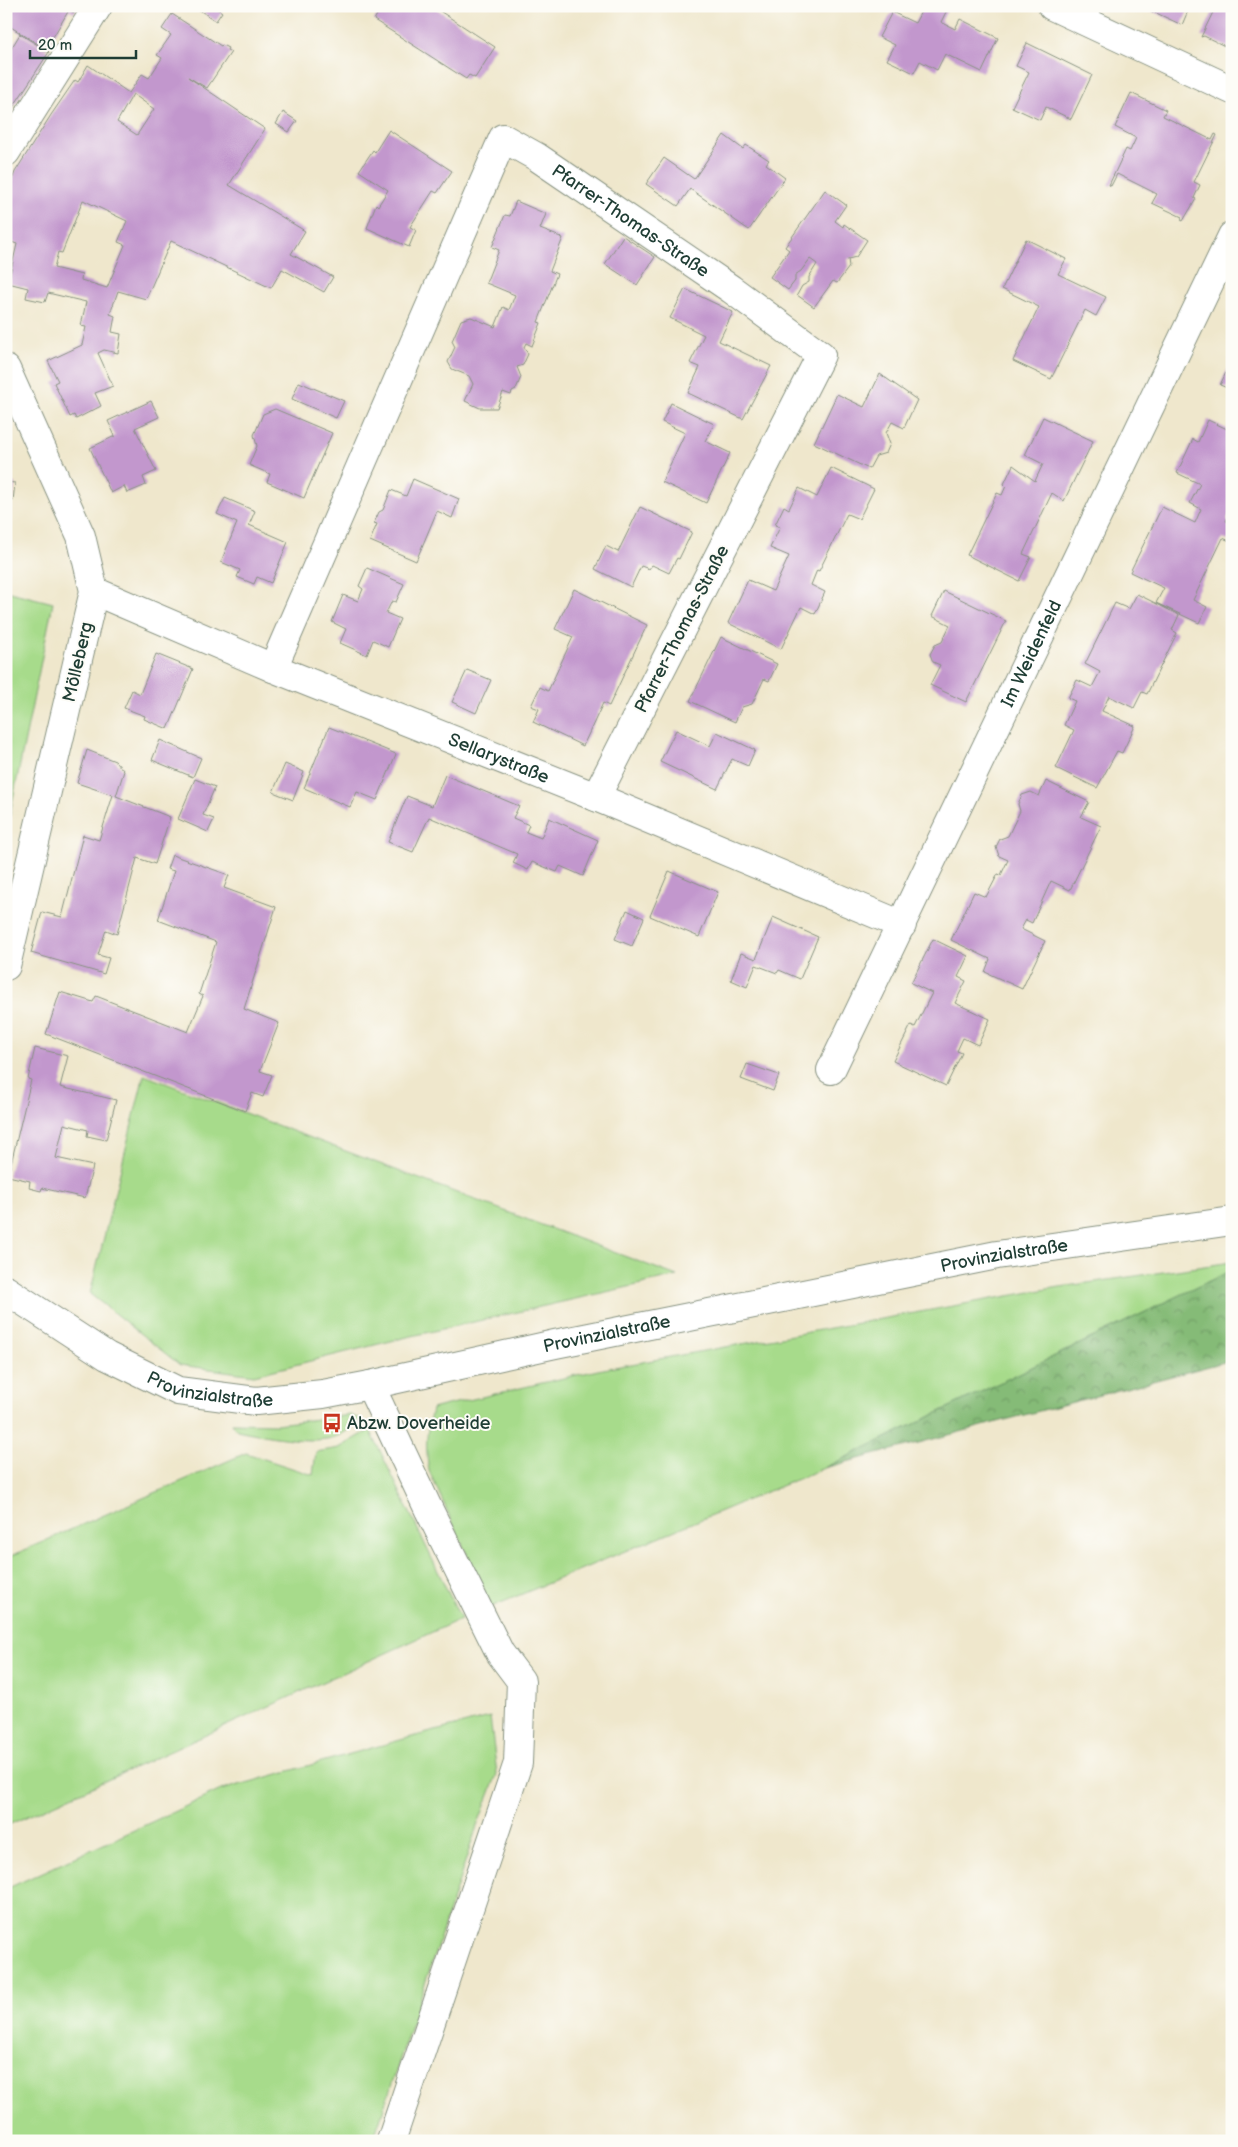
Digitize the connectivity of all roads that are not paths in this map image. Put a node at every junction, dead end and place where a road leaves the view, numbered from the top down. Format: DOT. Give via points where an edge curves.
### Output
graph roads {
  1 [pos="98,6"];
  2 [pos="1052,6"];
  3 [pos="1232,90"];
  4 [pos="6,152"];
  5 [pos="1232,236"];
  6 [pos="6,369"];
  7 [pos="94,591"];
  8 [pos="273,668"];
  9 [pos="596,797"];
  10 [pos="902,925"];
  11 [pos="6,966"];
  12 [pos="831,1070"];
  13 [pos="1232,1221"];
  14 [pos="6,1290"];
  15 [pos="370,1385"];
  16 [pos="391,2141"];
  1 -- 4 [label="street"];
  2 -- 3 [label="street"];
  5 -- 10 [label="street, Im Weidenfeld"];
  6 -- 7 [label="street, Mölleberg" via="81,536"];
  7 -- 8 [label="street, Sellarystraße"];
  7 -- 11 [label="street, Mölleberg"];
  8 -- 9 [label="street, Sellarystraße"];
  8 -- 9 [label="street, Pfarrer-Thomas-Straße" via="503,138 537,157 731,288 821,354"];
  9 -- 10 [label="street, Sellarystraße"];
  10 -- 12 [label="street, Im Weidenfeld"];
  13 -- 15 [label="street, Provinzialstraße" via="997,1255 565,1342"];
  14 -- 15 [label="street, Provinzialstraße" via="107,1356 178,1392 256,1400 323,1394"];
  15 -- 16 [label="street" via="500,1654 521,1681 518,1763"];
}
